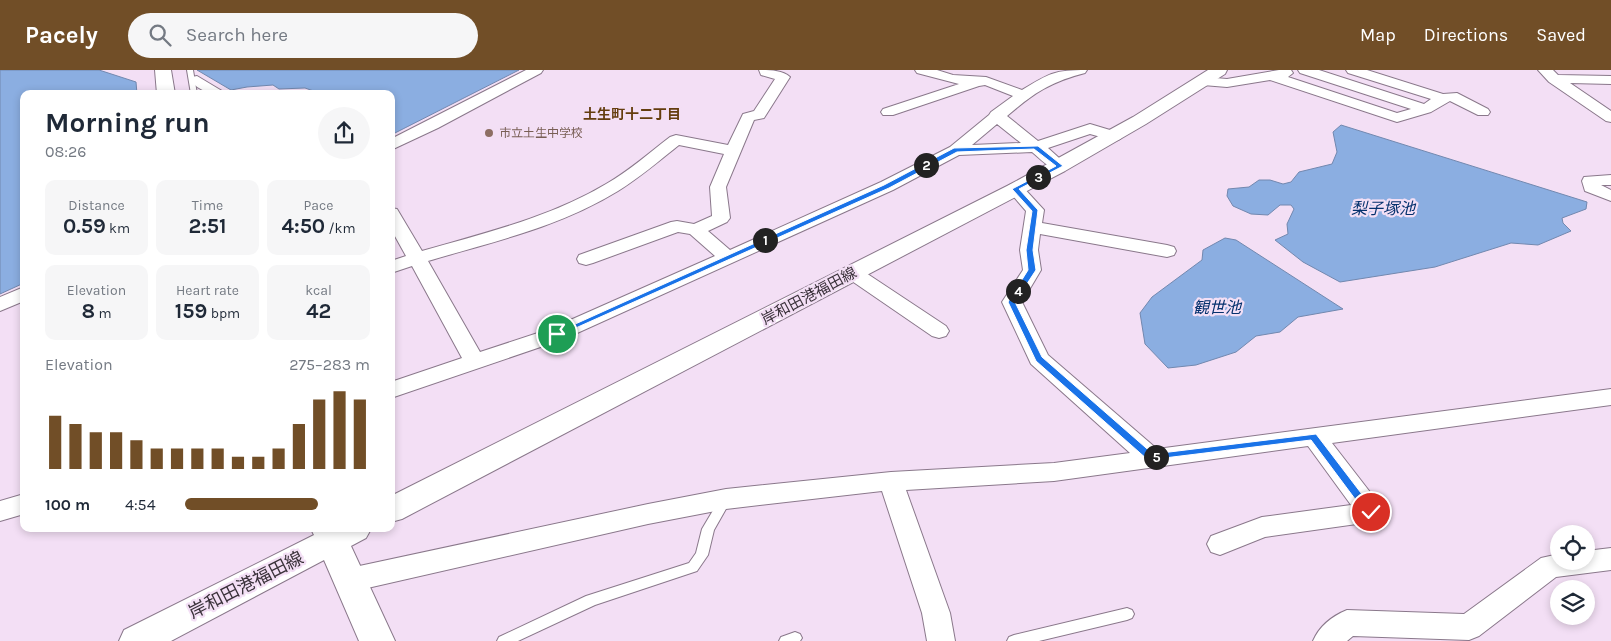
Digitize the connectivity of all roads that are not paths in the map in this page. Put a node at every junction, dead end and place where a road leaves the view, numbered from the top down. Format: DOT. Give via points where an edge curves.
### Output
graph roads {
  1 [pos="163,70"];
  2 [pos="536,70"];
  3 [pos="766,70"];
  4 [pos="922,70"];
  5 [pos="1080,70"];
  6 [pos="1304,70"];
  7 [pos="1352,70"];
  8 [pos="1583,70"];
  9 [pos="1549,74"];
  10 [pos="1211,75"];
  11 [pos="1272,76"];
  12 [pos="1605,80"];
  13 [pos="193,81"];
  14 [pos="986,81"];
  15 [pos="166,90"];
  16 [pos="212,90"];
  17 [pos="1023,94"];
  18 [pos="1442,98"];
  19 [pos="1426,109"];
  20 [pos="888,112"];
  21 [pos="1483,112"];
  22 [pos="996,115"];
  23 [pos="1611,118"];
  24 [pos="1115,136"];
  25 [pos="395,143"];
  26 [pos="1036,147"];
  27 [pos="956,150"];
  28 [pos="732,151"];
  29 [pos="1060,166"];
  30 [pos="1611,180"];
  31 [pos="1015,189"];
  32 [pos="1611,196"];
  33 [pos="395,220"];
  34 [pos="1032,227"];
  35 [pos="696,230"];
  36 [pos="1167,251"];
  37 [pos="727,257"];
  38 [pos="418,258"];
  39 [pos="586,259"];
  40 [pos="395,266"];
  41 [pos="853,273"];
  42 [pos="20,295"];
  43 [pos="0,305"];
  44 [pos="936,323"];
  45 [pos="475,362"];
  46 [pos="395,389"];
  47 [pos="1611,396"];
  48 [pos="1313,436"];
  49 [pos="1152,458"];
  50 [pos="891,481"];
  51 [pos="726,500"];
  52 [pos="20,505"];
  53 [pos="395,508"];
  54 [pos="0,511"];
  55 [pos="338,533"];
  56 [pos="1220,544"];
  57 [pos="1611,559"];
  58 [pos="350,580"];
  59 [pos="1127,614"];
  60 [pos="1473,634"];
  61 [pos="137,641"];
  62 [pos="377,641"];
  63 [pos="504,641"];
  64 [pos="942,641"];
  65 [pos="1014,641"];
  66 [pos="1327,641"];
  1 -- 15 [label="street"];
  2 -- 25 [label="street"];
  3 -- 28 [label="street" via="783,77 759,115 748,117"];
  4 -- 14 [label="street" via="952,79"];
  5 -- 17 [label="street" via="1037,80"];
  6 -- 11 [label="street"];
  6 -- 19 [label="street"];
  7 -- 18 [label="street"];
  8 -- 12 [label="street"];
  9 -- 12 [label="street"];
  9 -- 23 [label="street"];
  10 -- 11 [label="street" via="1227,84"];
  10 -- 24 [label="street, 岸和田港福田線"];
  11 -- 19 [label="street" via="1397,118"];
  13 -- 16 [label="street"];
  14 -- 17 [label="street"];
  14 -- 20 [label="street"];
  17 -- 22 [label="street"];
  18 -- 19 [label="street"];
  18 -- 21 [label="street" via="1452,96"];
  22 -- 26 [label="street"];
  22 -- 27 [label="street"];
  24 -- 26 [label="street" via="1090,129"];
  24 -- 29 [label="street, 岸和田港福田線"];
  26 -- 27 [label="street"];
  26 -- 29 [label="street"];
  27 -- 37 [label="street" via="887,186"];
  28 -- 35 [label="street" via="718,187 721,218"];
  28 -- 38 [label="street" via="676,140 620,184 577,207 525,227"];
  29 -- 31 [label="street, 岸和田港福田線"];
  30 -- 32 [label="street" via="1590,181 1591,187"];
  31 -- 34 [label="street" via="1035,210"];
  31 -- 41 [label="street, 岸和田港福田線"];
  33 -- 38 [label="street"];
  34 -- 36 [label="street"];
  34 -- 49 [label="street" via="1032,270 1012,302 1039,359"];
  35 -- 37 [label="street"];
  35 -- 39 [label="street" via="677,226"];
  37 -- 45 [label="street" via="557,334"];
  38 -- 40 [label="street"];
  38 -- 45 [label="street"];
  41 -- 44 [label="street"];
  41 -- 53 [label="street, 岸和田港福田線"];
  42 -- 43 [label="street"];
  45 -- 46 [label="street"];
  47 -- 48 [label="street"];
  48 -- 49 [label="street"];
  48 -- 56 [label="street" via="1371,512 1262,527"];
  49 -- 50 [label="street" via="1054,472"];
  50 -- 51 [label="street"];
  50 -- 64 [label="street" via="936,613"];
  51 -- 58 [label="street" via="648,514"];
  51 -- 63 [label="lane" via="708,529 702,555 693,567 591,600"];
  52 -- 54 [label="street"];
  55 -- 58 [label="street"];
  55 -- 61 [label="street, 岸和田港福田線"];
  57 -- 60 [label="street" via="1550,566"];
  58 -- 62 [label="street"];
  59 -- 65 [label="lane"];
  60 -- 66 [label="street" via="1347,623"];
}
